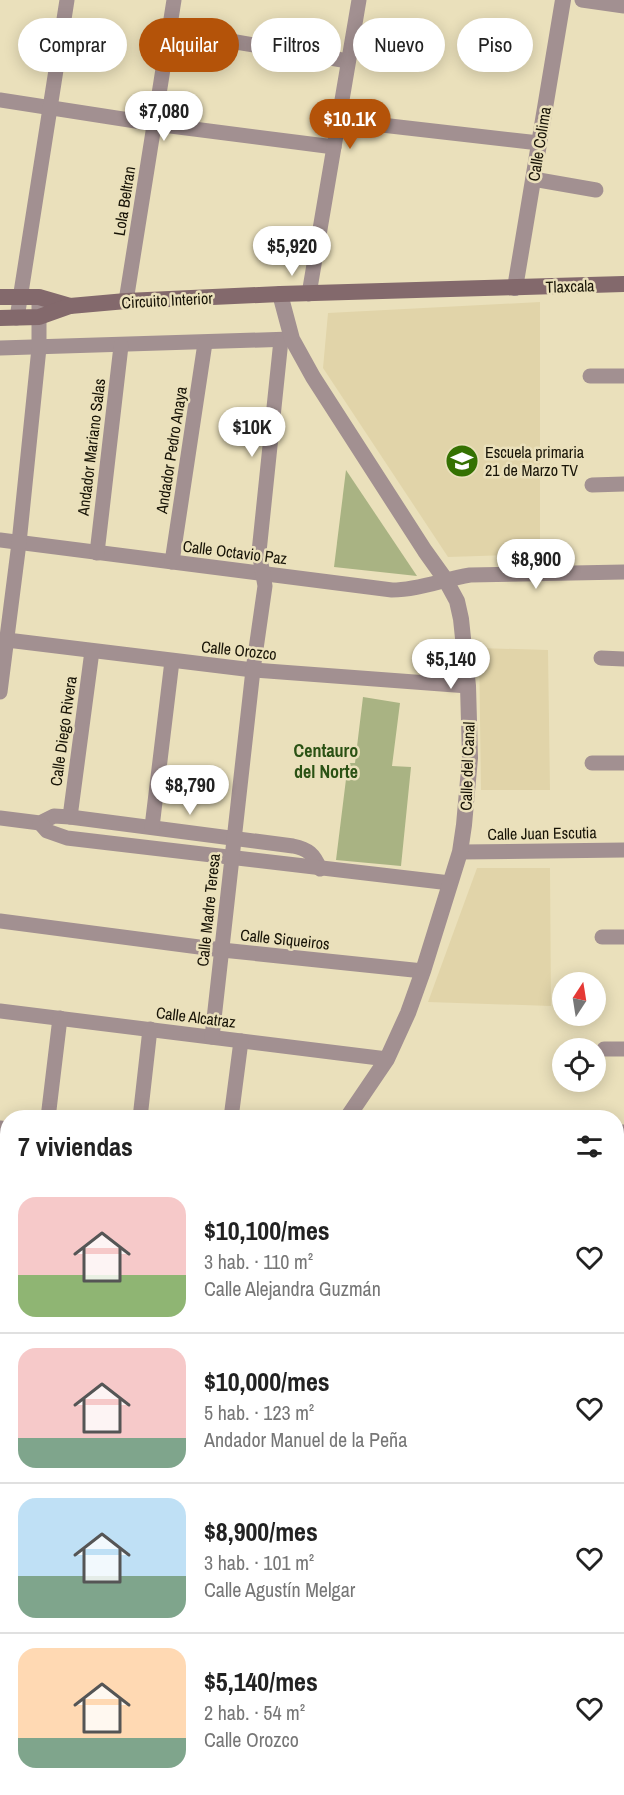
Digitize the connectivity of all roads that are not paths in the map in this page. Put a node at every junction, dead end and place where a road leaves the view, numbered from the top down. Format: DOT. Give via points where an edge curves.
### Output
graph roads {
  1 [pos="67,0"];
  2 [pos="174,0"];
  3 [pos="358,0"];
  4 [pos="563,0"];
  5 [pos="582,0"];
  6 [pos="624,6"];
  7 [pos="239,43"];
  8 [pos="348,61"];
  9 [pos="0,100"];
  10 [pos="50,107"];
  11 [pos="338,120"];
  12 [pos="155,124"];
  13 [pos="539,143"];
  14 [pos="334,147"];
  15 [pos="534,179"];
  16 [pos="596,190"];
  17 [pos="624,285"];
  18 [pos="515,288"];
  19 [pos="280,294"];
  20 [pos="309,294"];
  21 [pos="0,297"];
  22 [pos="20,297"];
  23 [pos="39,297"];
  24 [pos="126,301"];
  25 [pos="70,306"];
  26 [pos="39,317"];
  27 [pos="0,318"];
  28 [pos="17,318"];
  29 [pos="286,339"];
  30 [pos="205,343"];
  31 [pos="121,346"];
  32 [pos="0,348"];
  33 [pos="39,348"];
  34 [pos="590,376"];
  35 [pos="624,376"];
  36 [pos="592,484"];
  37 [pos="624,484"];
  38 [pos="0,540"];
  39 [pos="19,543"];
  40 [pos="97,552"];
  41 [pos="172,562"];
  42 [pos="624,572"];
  43 [pos="262,574"];
  44 [pos="446,579"];
  45 [pos="7,640"];
  46 [pos="92,651"];
  47 [pos="601,658"];
  48 [pos="624,659"];
  49 [pos="172,661"];
  50 [pos="254,670"];
  51 [pos="468,686"];
  52 [pos="0,692"];
  53 [pos="592,763"];
  54 [pos="624,763"];
  55 [pos="70,817"];
  56 [pos="0,818"];
  57 [pos="40,823"];
  58 [pos="152,828"];
  59 [pos="234,838"];
  60 [pos="624,850"];
  61 [pos="460,852"];
  62 [pos="232,858"];
  63 [pos="320,869"];
  64 [pos="450,883"];
  65 [pos="0,921"];
  66 [pos="602,937"];
  67 [pos="624,937"];
  68 [pos="222,950"];
  69 [pos="423,971"];
  70 [pos="0,1011"];
  71 [pos="60,1018"];
  72 [pos="150,1029"];
  73 [pos="212,1037"];
  74 [pos="241,1041"];
  75 [pos="606,1049"];
  76 [pos="624,1049"];
  77 [pos="387,1059"];
  78 [pos="49,1110"];
  79 [pos="141,1110"];
  80 [pos="232,1110"];
  81 [pos="352,1110"];
  1 -- 10 [label="street"];
  2 -- 12 [label="street, Lola Beltran"];
  3 -- 8 [label="street"];
  4 -- 13 [label="street, Calle Colima"];
  5 -- 6 [label="street"];
  7 -- 8 [label="street"];
  8 -- 11 [label="street"];
  9 -- 10 [label="street"];
  10 -- 12 [label="street"];
  10 -- 22 [label="street"];
  11 -- 13 [label="street"];
  11 -- 14 [label="street"];
  12 -- 14 [label="street"];
  12 -- 24 [label="street, Lola Beltran"];
  13 -- 15 [label="street, Calle Colima"];
  14 -- 20 [label="street"];
  15 -- 16 [label="street"];
  15 -- 18 [label="street, Calle Colima"];
  17 -- 18 [label="main road, Tlaxcala"];
  18 -- 20 [label="main road, Circuito Interior"];
  19 -- 20 [label="main road, Circuito Interior"];
  19 -- 24 [label="main road, Circuito Interior"];
  19 -- 29 [label="street, Calle del Canal"];
  21 -- 22 [label="main road, Circuito Interior"];
  22 -- 23 [label="main road, Circuito Interior"];
  22 -- 28 [label="street"];
  23 -- 25 [label="main road, Circuito Interior"];
  23 -- 26 [label="street"];
  24 -- 25 [label="main road, Circuito Interior"];
  25 -- 26 [label="main road, Circuito Interior"];
  26 -- 28 [label="main road, Circuito Interior"];
  26 -- 33 [label="street"];
  27 -- 28 [label="main road, Circuito Interior"];
  29 -- 30 [label="street"];
  29 -- 43 [label="street, Calle Madre Teresa" via="259,552"];
  29 -- 44 [label="street, Calle del Canal"];
  30 -- 31 [label="street"];
  30 -- 41 [label="street, Andador Pedro Anaya"];
  31 -- 33 [label="street"];
  31 -- 40 [label="street, Andador Mariano Salas"];
  32 -- 33 [label="street"];
  33 -- 39 [label="street"];
  34 -- 35 [label="street"];
  36 -- 37 [label="street"];
  38 -- 39 [label="street, Calle Octavio Paz"];
  39 -- 40 [label="street, Calle Octavio Paz"];
  39 -- 45 [label="street"];
  40 -- 41 [label="street, Calle Octavio Paz"];
  41 -- 43 [label="street, Calle Octavio Paz"];
  42 -- 44 [label="street, Calle Octavio Paz" via="470,575"];
  43 -- 44 [label="street, Calle Octavio Paz" via="392,590 417,588"];
  43 -- 50 [label="street, Calle Madre Teresa" via="265,586"];
  44 -- 51 [label="street, Calle del Canal" via="462,619"];
  45 -- 46 [label="street, Calle Orozco"];
  45 -- 52 [label="street"];
  46 -- 49 [label="street, Calle Orozco"];
  46 -- 55 [label="street, Calle Diego Rivera"];
  47 -- 48 [label="street"];
  49 -- 50 [label="street, Calle Orozco"];
  49 -- 58 [label="street"];
  50 -- 51 [label="street, Calle Orozco"];
  50 -- 59 [label="street, Calle Madre Teresa"];
  51 -- 61 [label="street, Calle del Canal" via="470,758"];
  53 -- 54 [label="street"];
  55 -- 57 [label="street" via="54,816"];
  55 -- 58 [label="street"];
  56 -- 57 [label="street"];
  57 -- 62 [label="street" via="47,831 67,838"];
  58 -- 59 [label="street"];
  59 -- 62 [label="street, Calle Madre Teresa"];
  59 -- 63 [label="street" via="305,849 314,855"];
  60 -- 61 [label="street, Calle Juan Escutia"];
  61 -- 64 [label="street, Calle del Canal"];
  62 -- 63 [label="street"];
  62 -- 68 [label="street, Calle Madre Teresa"];
  63 -- 64 [label="street"];
  64 -- 69 [label="street, Calle del Canal"];
  65 -- 68 [label="street, Calle Siqueiros"];
  66 -- 67 [label="street"];
  68 -- 69 [label="street, Calle Siqueiros"];
  68 -- 73 [label="street, Calle Madre Teresa"];
  69 -- 77 [label="street, Calle del Canal"];
  70 -- 71 [label="street, Calle Alcatraz"];
  71 -- 72 [label="street, Calle Alcatraz"];
  71 -- 78 [label="street"];
  72 -- 73 [label="street, Calle Alcatraz"];
  72 -- 79 [label="street"];
  73 -- 74 [label="street, Calle Alcatraz"];
  74 -- 77 [label="street, Calle Alcatraz"];
  74 -- 80 [label="street"];
  75 -- 76 [label="street"];
  77 -- 81 [label="street, Calle del Canal"];
}
